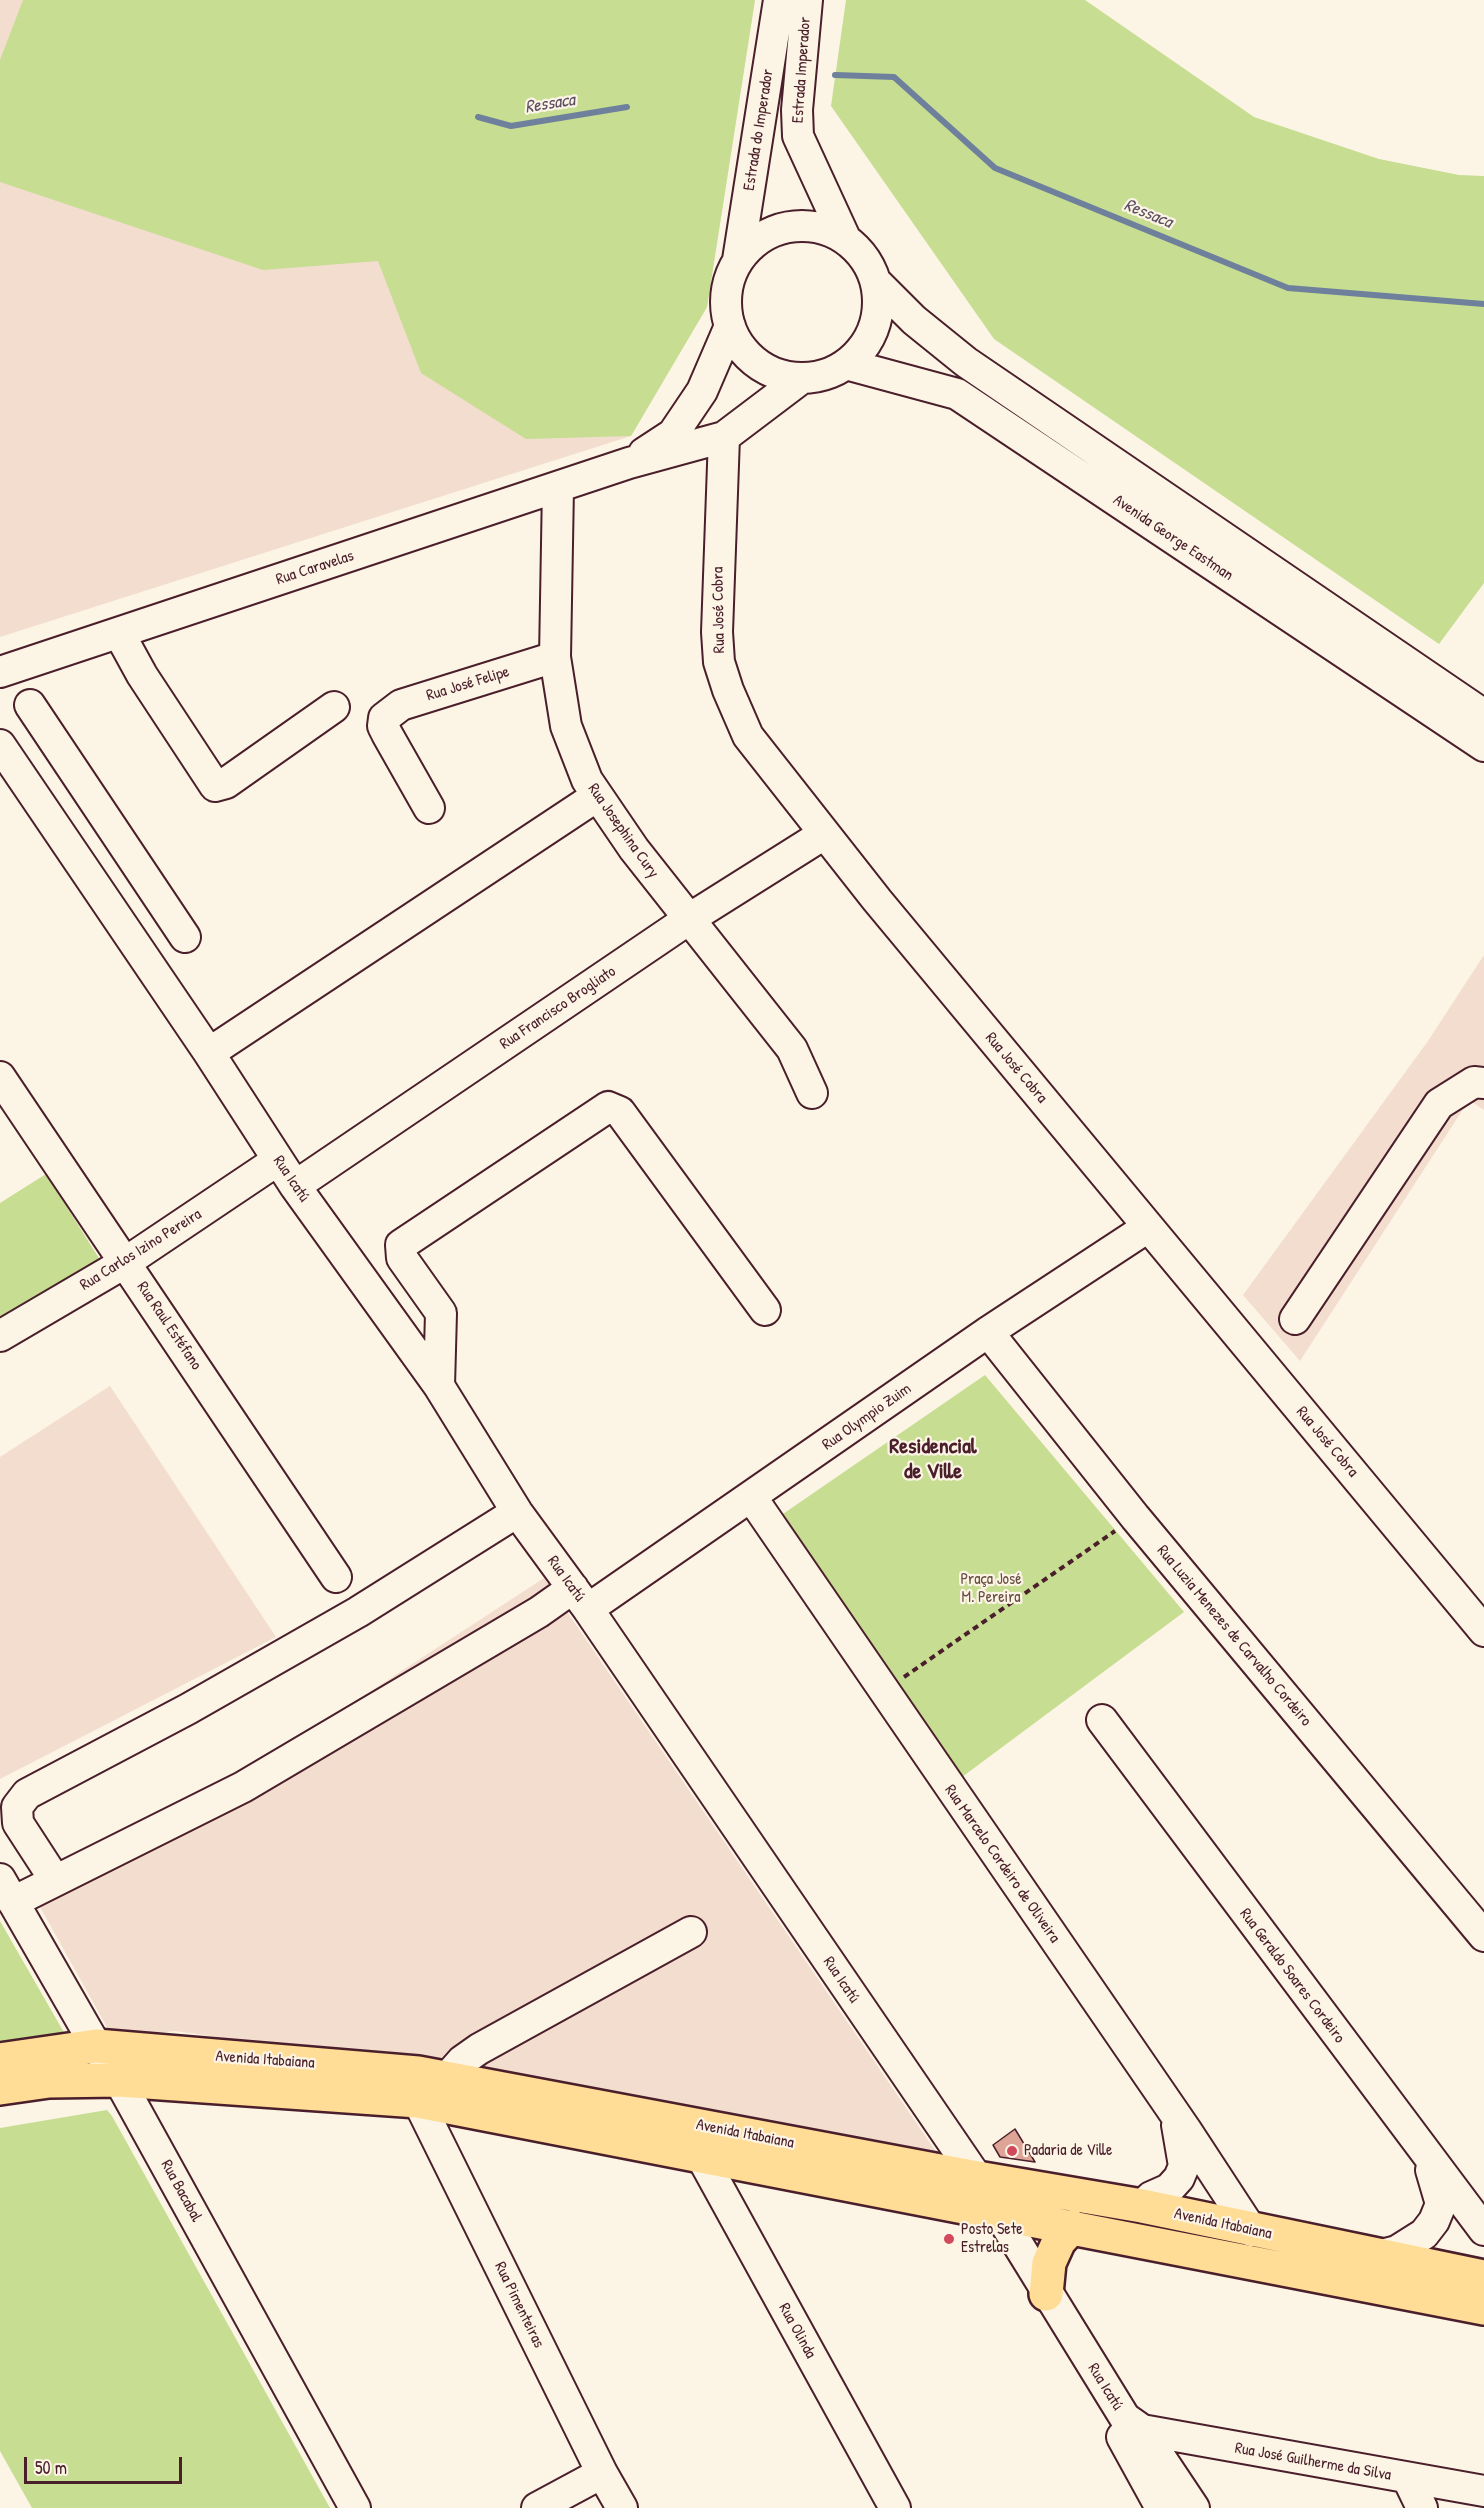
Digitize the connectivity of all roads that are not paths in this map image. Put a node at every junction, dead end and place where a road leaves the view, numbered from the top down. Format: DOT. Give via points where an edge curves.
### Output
graph roads {
  1 [pos="779,0"];
  2 [pos="807,0"];
  3 [pos="845,238"];
  4 [pos="738,260"];
  5 [pos="876,282"];
  6 [pos="730,326"];
  7 [pos="846,364"];
  8 [pos="802,378"];
  9 [pos="724,437"];
  10 [pos="629,463"];
  11 [pos="558,487"];
  12 [pos="119,633"];
  13 [pos="555,657"];
  14 [pos="0,672"];
  15 [pos="30,705"];
  16 [pos="334,707"];
  17 [pos="1484,715"];
  18 [pos="0,745"];
  19 [pos="1484,746"];
  20 [pos="597,796"];
  21 [pos="429,808"];
  22 [pos="824,834"];
  23 [pos="120,840"];
  24 [pos="77,861"];
  25 [pos="689,919"];
  26 [pos="185,937"];
  27 [pos="209,1053"];
  28 [pos="0,1077"];
  29 [pos="1484,1083"];
  30 [pos="812,1093"];
  31 [pos="278,1160"];
  32 [pos="295,1186"];
  33 [pos="1148,1227"];
  34 [pos="126,1262"];
  35 [pos="765,1310"];
  36 [pos="1295,1319"];
  37 [pos="988,1332"];
  38 [pos="0,1336"];
  39 [pos="439,1386"];
  40 [pos="752,1498"];
  41 [pos="518,1512"];
  42 [pos="336,1577"];
  43 [pos="581,1599"];
  44 [pos="1484,1631"];
  45 [pos="1102,1720"];
  46 [pos="55,1880"];
  47 [pos="7,1890"];
  48 [pos="691,1932"];
  49 [pos="1484,1936"];
  50 [pos="96,2046"];
  51 [pos="0,2060"];
  52 [pos="119,2080"];
  53 [pos="428,2084"];
  54 [pos="0,2088"];
  55 [pos="1174,2113"];
  56 [pos="700,2154"];
  57 [pos="1427,2158"];
  58 [pos="976,2178"];
  59 [pos="1142,2206"];
  60 [pos="998,2214"];
  61 [pos="1072,2227"];
  62 [pos="1484,2230"];
  63 [pos="1252,2231"];
  64 [pos="1378,2256"];
  65 [pos="1484,2277"];
  66 [pos="1046,2294"];
  67 [pos="1484,2308"];
  68 [pos="1129,2429"];
  69 [pos="1219,2446"];
  70 [pos="602,2473"];
  71 [pos="1408,2479"];
  72 [pos="1484,2492"];
  73 [pos="1180,2504"];
  74 [pos="355,2508"];
  75 [pos="537,2508"];
  76 [pos="622,2508"];
  77 [pos="895,2508"];
  78 [pos="1422,2508"];
  1 -- 4 [label="street, Estrada do Imperador"];
  2 -- 3 [label="street, Estrada Imperador" via="798,136"];
  3 -- 4 [label="street" via="824,228 776,230 755,242"];
  3 -- 5 [label="street" via="869,265"];
  4 -- 6 [label="street" via="729,281 726,304"];
  5 -- 7 [label="street" via="874,328 863,348"];
  5 -- 17 [label="street, Avenida George Eastman" via="914,320 966,362"];
  6 -- 8 [label="street" via="741,348 758,364 779,375"];
  6 -- 10 [label="street" via="702,392 673,434"];
  7 -- 8 [label="street" via="825,374"];
  7 -- 19 [label="street, Avenida George Eastman" via="957,394"];
  8 -- 9 [label="street"];
  9 -- 10 [label="street"];
  9 -- 22 [label="street, Rua José Cobra" via="718,553 719,662 748,736"];
  10 -- 11 [label="street, Rua Caravelas"];
  11 -- 12 [label="street, Rua Caravelas"];
  11 -- 13 [label="street, Rua Josephina Cury"];
  12 -- 14 [label="street, Rua Caravelas"];
  12 -- 16 [label="street" via="215,786 226,783"];
  13 -- 20 [label="street, Rua Josephina Cury" via="566,726"];
  13 -- 21 [label="street, Rua José Felipe" via="400,705 384,718 383,726"];
  15 -- 23 [label="street"];
  18 -- 24 [label="street, Rua Icatú"];
  20 -- 25 [label="street, Rua Josephina Cury"];
  20 -- 27 [label="street"];
  22 -- 25 [label="street, Rua Francisco Brogliato"];
  22 -- 33 [label="street, Rua José Cobra"];
  23 -- 24 [label="street"];
  23 -- 26 [label="street"];
  24 -- 27 [label="street, Rua Icatú"];
  25 -- 30 [label="street, Rua Josephina Cury" via="792,1049"];
  25 -- 32 [label="street, Rua Francisco Brogliato"];
  27 -- 31 [label="street, Rua Icatú"];
  28 -- 34 [label="street, Rua Raul Estéfano"];
  29 -- 36 [label="street" via="1474,1082 1439,1104"];
  31 -- 32 [label="street, Rua Icatú"];
  31 -- 34 [label="street, Rua Carlos Izino Pereira"];
  32 -- 39 [label="street, Rua Icatú"];
  33 -- 37 [label="street, Rua Olympio Zuim"];
  33 -- 44 [label="street, Rua José Cobra"];
  34 -- 38 [label="street, Rua Carlos Izino Pereira"];
  34 -- 42 [label="street, Rua Raul Estéfano"];
  35 -- 39 [label="street" via="620,1112 608,1107 401,1245 402,1258 441,1313"];
  37 -- 40 [label="street, Rua Olympio Zuim"];
  37 -- 49 [label="street, Rua Luzia Menezes de Carvalho Cordeiro" via="1135,1517"];
  39 -- 41 [label="street, Rua Icatú"];
  40 -- 43 [label="street, Rua Olympio Zuim"];
  40 -- 55 [label="street, Rua Marcelo Cordeiro de Oliveira"];
  41 -- 43 [label="street, Rua Icatú"];
  41 -- 46 [label="street" via="358,1612 188,1709 27,1794 17,1808 18,1823"];
  43 -- 46 [label="street, Rua Olympio Zuim" via="539,1612 243,1787"];
  43 -- 58 [label="street, Rua Icatú"];
  45 -- 57 [label="street, Rua Geraldo Soares Cordeiro"];
  46 -- 47 [label="street, Rua Olympio Zuim"];
  47 -- 50 [label="street, Rua Bacabal"];
  48 -- 53 [label="street" via="479,2049"];
  50 -- 51 [label="main road, Avenida Itabaiana"];
  50 -- 52 [label="street, Rua Bacabal"];
  50 -- 53 [label="main road, Avenida Itabaiana"];
  52 -- 53 [label="main road, Avenida Itabaiana"];
  52 -- 54 [label="main road, Avenida Itabaiana" via="49,2081"];
  52 -- 74 [label="street, Rua Bacabal"];
  53 -- 56 [label="main road, Avenida Itabaiana"];
  53 -- 58 [label="main road, Avenida Itabaiana"];
  53 -- 70 [label="street, Rua Pimenteiras"];
  55 -- 59 [label="street" via="1184,2166 1175,2184"];
  55 -- 63 [label="street, Rua Marcelo Cordeiro de Oliveira"];
  56 -- 60 [label="main road, Avenida Itabaiana"];
  56 -- 77 [label="street, Rua Olinda"];
  57 -- 62 [label="street, Rua Geraldo Soares Cordeiro"];
  57 -- 64 [label="street" via="1441,2204 1434,2221 1424,2234 1397,2252"];
  58 -- 59 [label="main road, Avenida Itabaiana"];
  58 -- 60 [label="street, Rua Icatú"];
  59 -- 63 [label="main road, Avenida Itabaiana"];
  60 -- 61 [label="main road, Avenida Itabaiana"];
  60 -- 66 [label="street, Rua Icatú"];
  61 -- 66 [label="main road" via="1059,2241 1049,2263"];
  61 -- 67 [label="main road, Avenida Itabaiana"];
  63 -- 64 [label="main road, Avenida Itabaiana"];
  64 -- 65 [label="main road, Avenida Itabaiana"];
  66 -- 68 [label="street, Rua Icatú"];
  68 -- 69 [label="street, Rua José Guilherme da Silva"];
  68 -- 73 [label="street, Rua Icatú"];
  69 -- 71 [label="street, Rua José Guilherme da Silva"];
  69 -- 73 [label="street" via="1195,2464 1186,2477"];
  70 -- 75 [label="street"];
  70 -- 76 [label="street, Rua Pimenteiras"];
  71 -- 72 [label="street, Rua José Guilherme da Silva"];
  71 -- 78 [label="street"];
}
